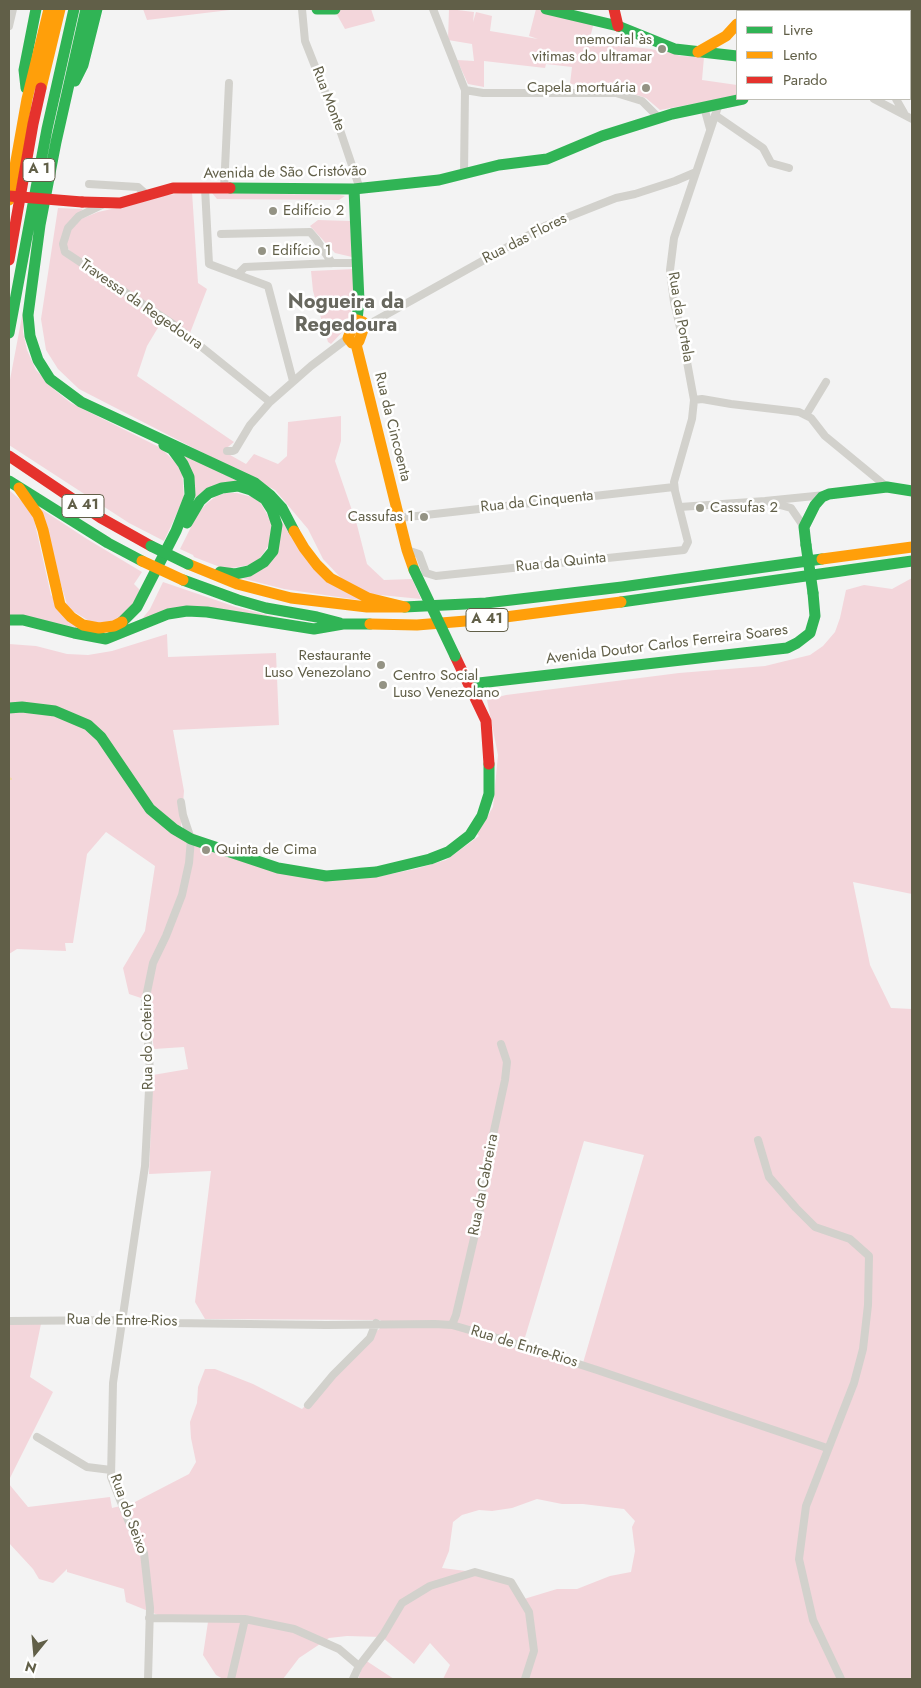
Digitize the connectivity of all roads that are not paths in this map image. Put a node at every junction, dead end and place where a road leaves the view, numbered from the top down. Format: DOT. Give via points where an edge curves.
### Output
graph roads {
  1 [pos="13,9"];
  2 [pos="36,9"];
  3 [pos="49,9"];
  4 [pos="60,9"];
  5 [pos="74,9"];
  6 [pos="86,9"];
  7 [pos="97,9"];
  8 [pos="302,9"];
  9 [pos="317,9"];
  10 [pos="335,9"];
  11 [pos="433,9"];
  12 [pos="546,9"];
  13 [pos="614,9"];
  14 [pos="9,26"];
  15 [pos="618,26"];
  16 [pos="735,31"];
  17 [pos="716,48"];
  18 [pos="736,56"];
  19 [pos="229,83"];
  20 [pos="465,90"];
  21 [pos="27,99"];
  22 [pos="66,100"];
  23 [pos="740,100"];
  24 [pos="876,100"];
  25 [pos="897,100"];
  26 [pos="717,109"];
  27 [pos="705,111"];
  28 [pos="908,116"];
  29 [pos="659,118"];
  30 [pos="710,129"];
  31 [pos="789,168"];
  32 [pos="696,172"];
  33 [pos="464,175"];
  34 [pos="89,184"];
  35 [pos="205,188"];
  36 [pos="224,188"];
  37 [pos="357,189"];
  38 [pos="147,195"];
  39 [pos="9,198"];
  40 [pos="105,204"];
  41 [pos="221,234"];
  42 [pos="9,260"];
  43 [pos="332,263"];
  44 [pos="358,263"];
  45 [pos="238,274"];
  46 [pos="361,324"];
  47 [pos="9,333"];
  48 [pos="352,341"];
  49 [pos="293,381"];
  50 [pos="826,382"];
  51 [pos="694,400"];
  52 [pos="270,402"];
  53 [pos="806,415"];
  54 [pos="122,422"];
  55 [pos="227,450"];
  56 [pos="10,457"];
  57 [pos="12,484"];
  58 [pos="674,487"];
  59 [pos="887,487"];
  60 [pos="912,491"];
  61 [pos="829,494"];
  62 [pos="795,497"];
  63 [pos="765,501"];
  64 [pos="680,507"];
  65 [pos="791,508"];
  66 [pos="812,511"];
  67 [pos="399,518"];
  68 [pos="804,527"];
  69 [pos="912,547"];
  70 [pos="407,550"];
  71 [pos="912,561"];
  72 [pos="205,571"];
  73 [pos="405,607"];
  74 [pos="9,620"];
  75 [pos="343,624"];
  76 [pos="94,637"];
  77 [pos="470,684"];
  78 [pos="9,708"];
  79 [pos="180,802"];
  80 [pos="192,839"];
  81 [pos="502,1044"];
  82 [pos="758,1140"];
  83 [pos="122,1320"];
  84 [pos="9,1321"];
  85 [pos="376,1324"];
  86 [pos="452,1326"];
  87 [pos="308,1405"];
  88 [pos="37,1437"];
  89 [pos="827,1448"];
  90 [pos="111,1470"];
  91 [pos="149,1618"];
  92 [pos="245,1619"];
  93 [pos="359,1666"];
  94 [pos="148,1679"];
  95 [pos="232,1679"];
  96 [pos="352,1679"];
  97 [pos="525,1679"];
  98 [pos="841,1679"];
  1 -- 14 [label="street"];
  2 -- 21 [label="main road" via="24,70"];
  3 -- 21 [label="main road"];
  4 -- 42 [label="main road, A 1" via="33,124"];
  5 -- 47 [label="main road, A 1" via="47,129"];
  6 -- 22 [label="main road"];
  7 -- 22 [label="main road" via="83,65"];
  8 -- 37 [label="street, Rua Monte" via="305,41 339,127"];
  9 -- 10 [label="main road"];
  11 -- 20 [label="street"];
  12 -- 15 [label="main road"];
  13 -- 15 [label="main road"];
  15 -- 17 [label="main road" via="675,49 698,52"];
  16 -- 17 [label="main road"];
  17 -- 18 [label="main road"];
  19 -- 36 [label="street"];
  20 -- 29 [label="street" via="483,93 616,93 642,101"];
  20 -- 33 [label="street"];
  21 -- 39 [label="main road"];
  22 -- 54 [label="main road" via="40,225 28,315 30,336 38,360 50,379 81,402"];
  23 -- 26 [label="main road, Avenida de São Cristóvão"];
  24 -- 28 [label="street"];
  25 -- 28 [label="street"];
  26 -- 27 [label="main road, Avenida de São Cristóvão"];
  26 -- 30 [label="street, Rua da Portela"];
  26 -- 31 [label="street" via="764,148 771,162"];
  27 -- 29 [label="main road, Avenida de São Cristóvão"];
  27 -- 30 [label="street"];
  29 -- 33 [label="main road, Avenida de São Cristóvão" via="602,136 547,159 500,165"];
  30 -- 32 [label="street, Rua da Portela"];
  32 -- 46 [label="street, Rua das Flores" via="545,226"];
  32 -- 51 [label="street, Rua da Portela" via="674,238 670,270"];
  33 -- 37 [label="main road, Avenida de São Cristóvão"];
  34 -- 38 [label="street" via="138,187"];
  35 -- 36 [label="main road, Avenida de São Cristóvão"];
  35 -- 38 [label="main road, Avenida de São Cristóvão" via="173,188"];
  35 -- 45 [label="street" via="209,264"];
  36 -- 37 [label="main road, Avenida de São Cristóvão"];
  37 -- 44 [label="main road"];
  38 -- 40 [label="main road, Avenida de São Cristóvão"];
  39 -- 40 [label="main road, Avenida de São Cristóvão, bridge"];
  40 -- 52 [label="street, Travessa da Regedoura" via="79,216 68,228 63,244 66,252 173,324"];
  41 -- 43 [label="street" via="310,232"];
  43 -- 44 [label="street"];
  43 -- 45 [label="street" via="246,267"];
  44 -- 46 [label="main road"];
  45 -- 49 [label="street" via="268,286"];
  46 -- 48 [label="main road" via="354,322"];
  48 -- 49 [label="street"];
  48 -- 67 [label="main road, Rua da Cincoenta"];
  49 -- 52 [label="street"];
  50 -- 53 [label="street"];
  51 -- 53 [label="street"];
  51 -- 58 [label="street, Rua da Portela"];
  52 -- 55 [label="street" via="250,425 235,450"];
  53 -- 59 [label="street" via="824,436"];
  54 -- 57 [label="main road" via="172,449 184,464 190,495 146,591 125,620 114,626 83,626 60,605 38,515"];
  54 -- 73 [label="main road" via="255,483 282,508 304,548 330,578 368,598"];
  56 -- 72 [label="main road, A 41, bridge" via="101,518"];
  57 -- 75 [label="main road, A 41, bridge" via="108,543 183,580 266,608"];
  58 -- 64 [label="street"];
  58 -- 67 [label="street, Rua da Cinquenta"];
  59 -- 60 [label="main road"];
  59 -- 61 [label="main road"];
  61 -- 62 [label="street"];
  61 -- 66 [label="main road" via="817,501"];
  62 -- 63 [label="street"];
  62 -- 66 [label="street" via="807,502"];
  63 -- 64 [label="street"];
  63 -- 65 [label="street"];
  64 -- 70 [label="street, Rua da Quinta" via="688,542 684,550 674,552 436,576 426,573 419,554"];
  65 -- 66 [label="street"];
  65 -- 68 [label="street"];
  66 -- 68 [label="main road"];
  67 -- 70 [label="main road, Rua da Cincoenta"];
  68 -- 77 [label="main road, Avenida Doutor Carlos Ferreira Soares, bridge" via="815,616 805,638 787,648"];
  69 -- 73 [label="main road, A 41" via="603,590 486,603"];
  70 -- 77 [label="main road, Rua da Cincoenta, bridge"];
  71 -- 75 [label="main road, A 41" via="490,619 417,625"];
  72 -- 73 [label="main road, A 41" via="237,584 291,598 354,606"];
  72 -- 76 [label="main road" via="235,574 249,571 264,562 273,550 277,525 272,510 251,490 238,486 222,488 200,501 143,611 117,632"];
  74 -- 76 [label="main road" via="22,620"];
  75 -- 76 [label="main road" via="314,629 187,611 168,614 106,639"];
  77 -- 80 [label="main road, Rua da Cincoenta" via="486,721 489,794 473,831 448,852 376,872 326,876 278,868"];
  78 -- 80 [label="main road, Rua da Cincoenta" via="55,711 88,725 101,737 150,809"];
  79 -- 80 [label="street, Rua do Coteiro"];
  80 -- 83 [label="street, Rua do Coteiro" via="182,895 152,963 145,1002 150,1071 145,1166"];
  81 -- 86 [label="street, Rua da Cabreira" via="507,1062 506,1080 484,1177 479,1217"];
  82 -- 89 [label="street" via="769,1177 796,1208 815,1227 850,1240 870,1256 863,1349 854,1383"];
  83 -- 84 [label="street, Rua de Entre-Rios"];
  83 -- 85 [label="street, Rua de Entre-Rios"];
  83 -- 90 [label="street, Rua do Seixo" via="112,1383"];
  85 -- 86 [label="street, Rua de Entre-Rios"];
  85 -- 87 [label="street" via="370,1338"];
  86 -- 89 [label="street, Rua de Entre-Rios" via="597,1370"];
  88 -- 90 [label="street" via="87,1467"];
  89 -- 98 [label="street" via="806,1506 799,1559 813,1620"];
  90 -- 91 [label="street, Rua do Seixo" via="128,1520 144,1553"];
  91 -- 92 [label="street"];
  91 -- 94 [label="street, Rua do Seixo"];
  92 -- 93 [label="street" via="294,1629 339,1650"];
  92 -- 95 [label="street"];
  93 -- 96 [label="street"];
  93 -- 97 [label="street" via="402,1603 430,1586 475,1572 511,1582 529,1612 534,1651"];
}
